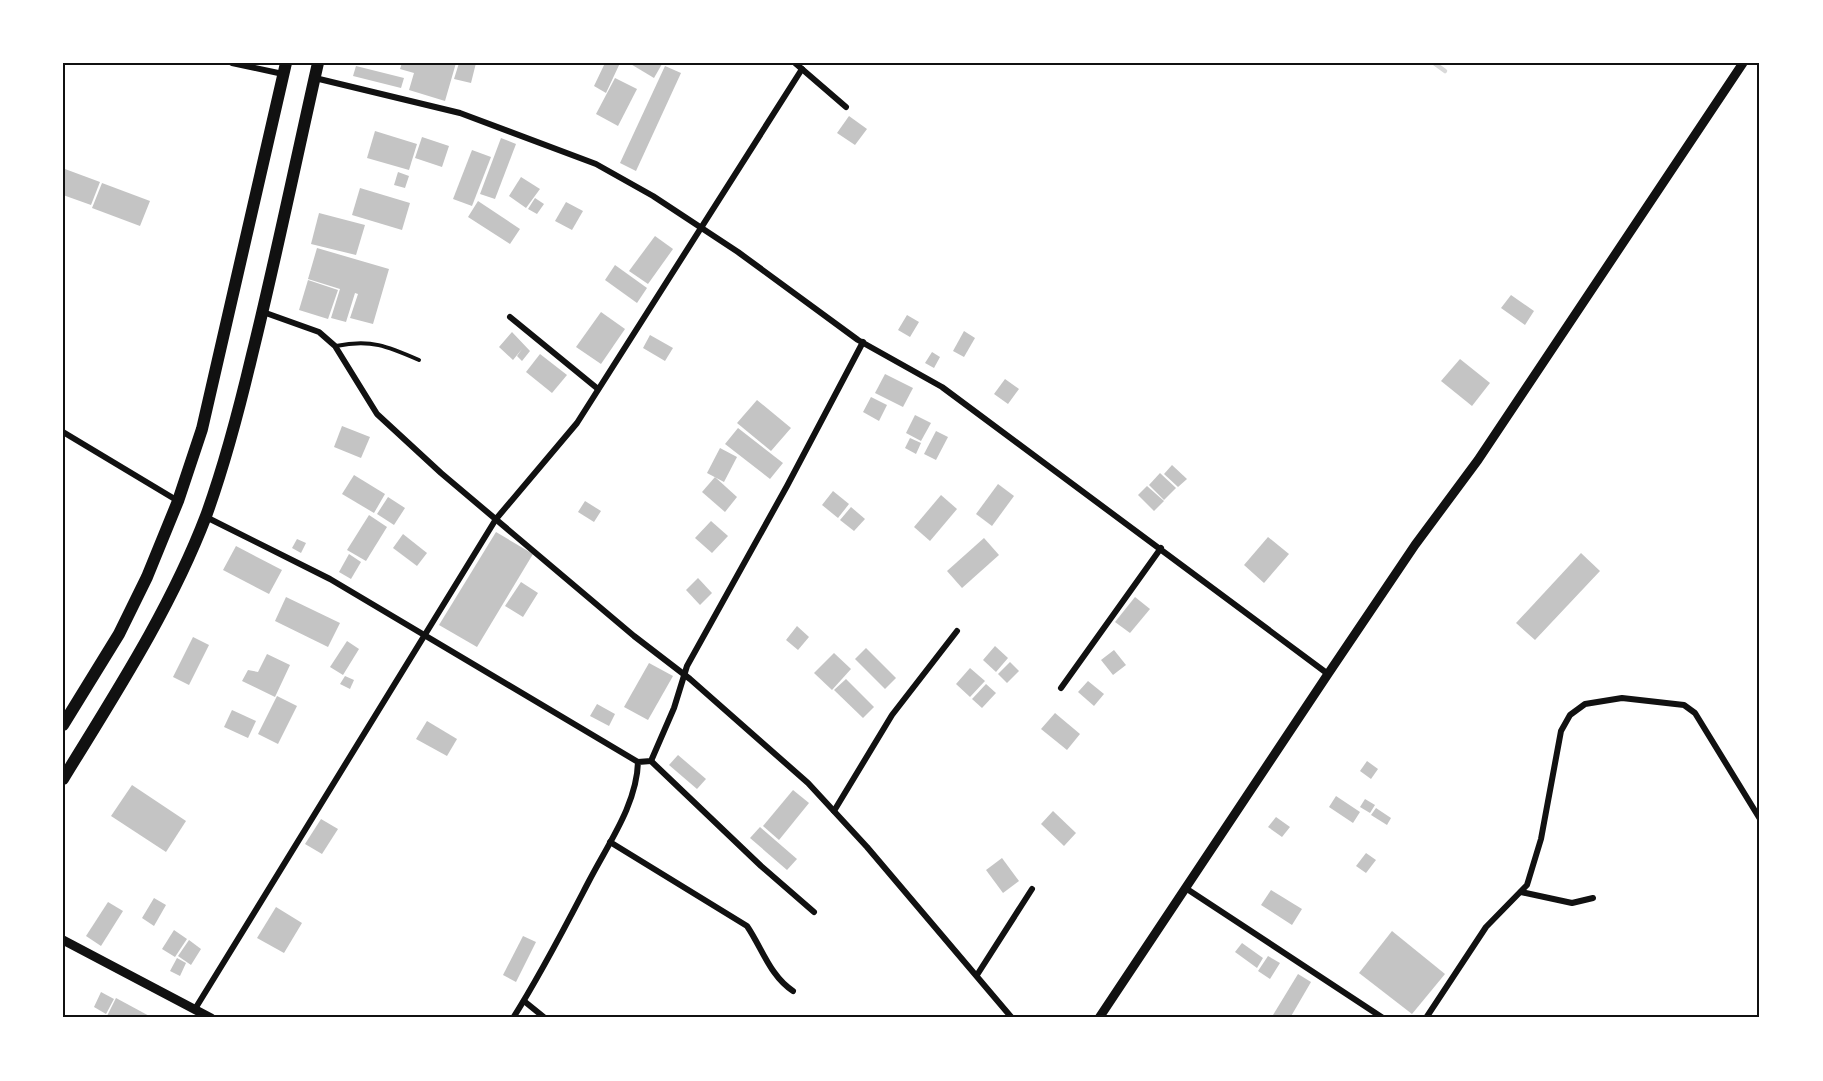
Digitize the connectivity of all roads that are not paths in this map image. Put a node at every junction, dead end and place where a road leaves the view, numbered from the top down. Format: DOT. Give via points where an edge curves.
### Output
graph roads {
  1 [pos="232,63"];
  2 [pos="318,63"];
  3 [pos="795,63"];
  4 [pos="1743,63"];
  5 [pos="284,68"];
  6 [pos="802,69"];
  7 [pos="314,78"];
  8 [pos="846,107"];
  9 [pos="702,228"];
  10 [pos="263,312"];
  11 [pos="510,317"];
  12 [pos="863,342"];
  13 [pos="335,346"];
  14 [pos="419,360"];
  15 [pos="598,389"];
  16 [pos="63,432"];
  17 [pos="178,501"];
  18 [pos="206,517"];
  19 [pos="496,519"];
  20 [pos="1161,548"];
  21 [pos="957,631"];
  22 [pos="422,635"];
  23 [pos="1328,674"];
  24 [pos="685,675"];
  25 [pos="1061,688"];
  26 [pos="63,725"];
  27 [pos="651,761"];
  28 [pos="638,762"];
  29 [pos="63,779"];
  30 [pos="834,811"];
  31 [pos="1760,819"];
  32 [pos="610,842"];
  33 [pos="1032,889"];
  34 [pos="1187,889"];
  35 [pos="1521,892"];
  36 [pos="1593,898"];
  37 [pos="814,912"];
  38 [pos="63,940"];
  39 [pos="977,975"];
  40 [pos="793,991"];
  41 [pos="524,1001"];
  42 [pos="195,1009"];
  43 [pos="211,1018"];
  44 [pos="513,1018"];
  45 [pos="545,1018"];
  46 [pos="1012,1018"];
  47 [pos="1099,1018"];
  48 [pos="1383,1018"];
  49 [pos="1426,1018"];
  1 -- 5 [label="street"];
  2 -- 7 [label="highway"];
  3 -- 6 [label="street"];
  4 -- 23 [label="street" via="1478,460"];
  5 -- 17 [label="highway" via="202,429"];
  6 -- 8 [label="street"];
  6 -- 9 [label="street"];
  7 -- 9 [label="street" via="460,113 596,164"];
  7 -- 10 [label="highway"];
  9 -- 12 [label="street"];
  9 -- 15 [label="street"];
  10 -- 13 [label="street" via="319,332"];
  10 -- 18 [label="highway" via="232,439"];
  11 -- 15 [label="street"];
  12 -- 20 [label="street" via="942,387"];
  12 -- 24 [label="street"];
  13 -- 14 [label="lane" via="357,342 381,344"];
  13 -- 19 [label="street" via="377,414"];
  15 -- 19 [label="street" via="577,423"];
  16 -- 17 [label="street"];
  17 -- 26 [label="highway" via="119,634"];
  18 -- 22 [label="street" via="330,579"];
  18 -- 29 [label="highway" via="144,646"];
  19 -- 22 [label="street"];
  19 -- 24 [label="street"];
  20 -- 23 [label="street"];
  20 -- 25 [label="street"];
  21 -- 30 [label="street" via="892,714"];
  22 -- 28 [label="street"];
  22 -- 42 [label="street"];
  23 -- 34 [label="street"];
  24 -- 27 [label="street"];
  24 -- 30 [label="street" via="808,783"];
  27 -- 28 [label="street"];
  27 -- 37 [label="street"];
  28 -- 32 [label="street" via="638,778"];
  30 -- 39 [label="street"];
  31 -- 35 [label="street" via="1695,713 1684,705 1622,698 1585,704 1570,715 1561,731 1534,867"];
  32 -- 40 [label="street" via="747,926 761,945 778,982"];
  32 -- 41 [label="street"];
  33 -- 39 [label="street"];
  34 -- 47 [label="street"];
  34 -- 48 [label="street"];
  35 -- 36 [label="street" via="1572,903"];
  35 -- 49 [label="street" via="1485,927"];
  38 -- 42 [label="street"];
  39 -- 46 [label="street"];
  41 -- 44 [label="street"];
  41 -- 45 [label="street"];
  42 -- 43 [label="street"];
}
